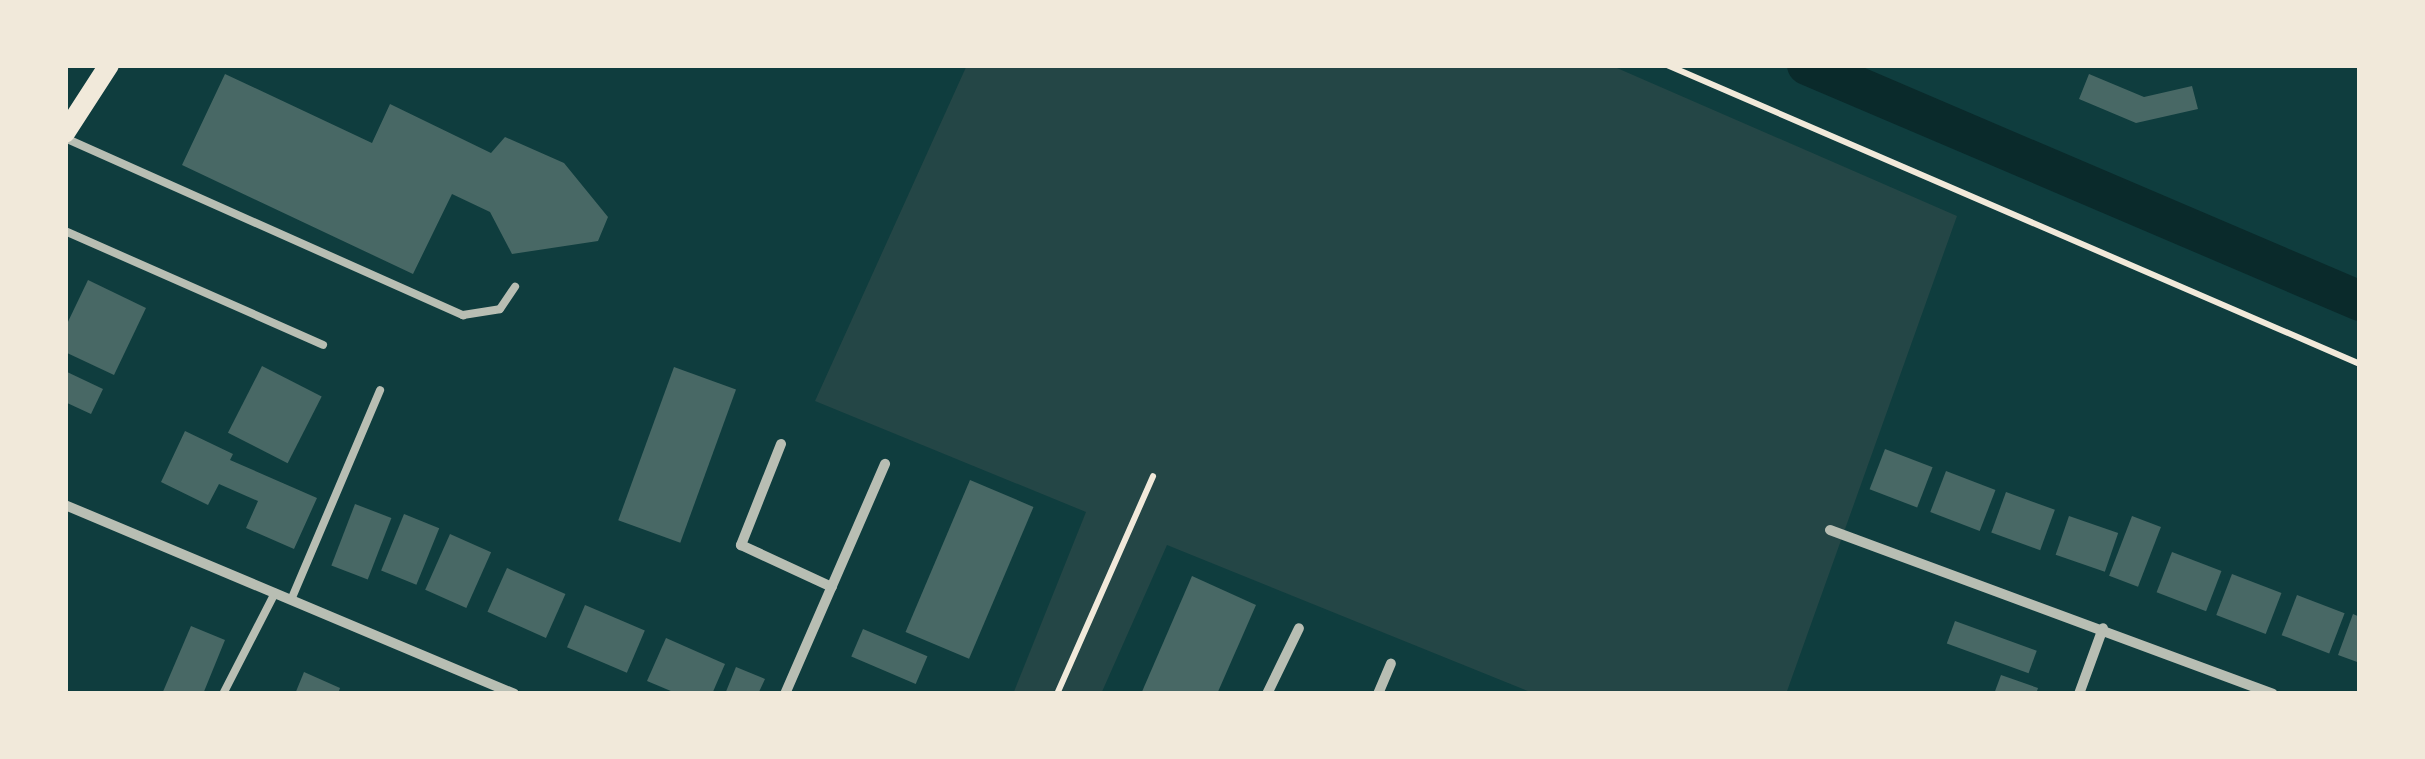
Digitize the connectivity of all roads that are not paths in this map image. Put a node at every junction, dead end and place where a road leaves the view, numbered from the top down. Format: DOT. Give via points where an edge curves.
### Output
graph roads {
  1 [pos="109,65"];
  2 [pos="65,136"];
  3 [pos="65,231"];
  4 [pos="514,287"];
  5 [pos="323,345"];
  6 [pos="380,390"];
  7 [pos="781,444"];
  8 [pos="885,464"];
  9 [pos="65,505"];
  10 [pos="1830,530"];
  11 [pos="832,587"];
  12 [pos="275,593"];
  13 [pos="291,600"];
  14 [pos="1299,628"];
  15 [pos="2103,628"];
  16 [pos="1391,664"];
  17 [pos="223,694"];
  18 [pos="514,694"];
  19 [pos="785,694"];
  20 [pos="1267,694"];
  21 [pos="1378,694"];
  22 [pos="2079,694"];
  23 [pos="2273,694"];
  1 -- 2 [label="main road"];
  2 -- 4 [label="lane" via="463,315 500,309"];
  3 -- 5 [label="lane"];
  6 -- 13 [label="lane"];
  7 -- 11 [label="street" via="741,545"];
  8 -- 11 [label="street"];
  9 -- 12 [label="street"];
  10 -- 15 [label="street"];
  11 -- 19 [label="street"];
  12 -- 13 [label="street"];
  12 -- 17 [label="lane"];
  13 -- 18 [label="street"];
  14 -- 20 [label="street"];
  15 -- 22 [label="street"];
  15 -- 23 [label="street"];
  16 -- 21 [label="street"];
}
